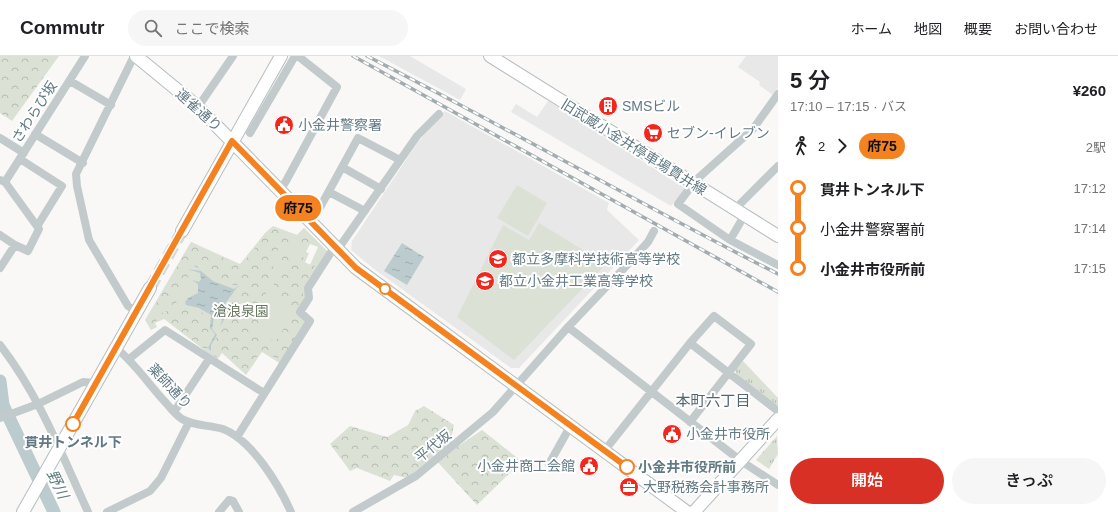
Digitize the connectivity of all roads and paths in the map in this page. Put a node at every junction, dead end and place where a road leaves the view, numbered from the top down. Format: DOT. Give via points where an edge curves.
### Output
graph roads {
  1 [pos="86,56"];
  2 [pos="135,56"];
  3 [pos="233,56"];
  4 [pos="281,56"];
  5 [pos="296,56"];
  6 [pos="490,56"];
  7 [pos="70,81"];
  8 [pos="778,94"];
  9 [pos="111,105"];
  10 [pos="198,106"];
  11 [pos="439,114"];
  12 [pos="250,133"];
  13 [pos="35,134"];
  14 [pos="0,138"];
  15 [pos="232,141"];
  16 [pos="22,156"];
  17 [pos="400,160"];
  18 [pos="83,162"];
  19 [pos="778,166"];
  20 [pos="342,167"];
  21 [pos="2,181"];
  22 [pos="693,184"];
  23 [pos="380,189"];
  24 [pos="280,190"];
  25 [pos="329,192"];
  26 [pos="365,211"];
  27 [pos="739,213"];
  28 [pos="312,222"];
  29 [pos="38,225"];
  30 [pos="654,230"];
  31 [pos="182,231"];
  32 [pos="0,235"];
  33 [pos="778,236"];
  34 [pos="730,240"];
  35 [pos="14,245"];
  36 [pos="337,248"];
  37 [pos="778,265"];
  38 [pos="0,268"];
  39 [pos="150,288"];
  40 [pos="137,312"];
  41 [pos="568,327"];
  42 [pos="690,343"];
  43 [pos="0,345"];
  44 [pos="116,348"];
  45 [pos="129,359"];
  46 [pos="209,359"];
  47 [pos="729,374"];
  48 [pos="96,384"];
  49 [pos="516,385"];
  50 [pos="651,392"];
  51 [pos="264,393"];
  52 [pos="38,404"];
  53 [pos="778,411"];
  54 [pos="174,412"];
  55 [pos="0,418"];
  56 [pos="778,419"];
  57 [pos="189,422"];
  58 [pos="690,422"];
  59 [pos="571,425"];
  60 [pos="237,437"];
  61 [pos="59,450"];
  62 [pos="605,450"];
  63 [pos="741,461"];
  64 [pos="550,464"];
  65 [pos="778,485"];
  66 [pos="686,511"];
  67 [pos="23,512"];
  68 [pos="88,512"];
  69 [pos="107,512"];
  70 [pos="219,512"];
  71 [pos="239,512"];
  72 [pos="291,512"];
  73 [pos="353,512"];
  1 -- 7 [label="street, さわらび坂"];
  2 -- 9 [label="street"];
  2 -- 10 [label="main road, 連雀通り"];
  3 -- 10 [label="street"];
  4 -- 15 [label="main road"];
  5 -- 12 [label="street"];
  5 -- 24 [label="street" via="337,87"];
  6 -- 22 [label="main road, 旧武蔵小金井停車場貫井線"];
  7 -- 9 [label="street"];
  7 -- 13 [label="street, さわらび坂"];
  8 -- 22 [label="street" via="753,129"];
  9 -- 18 [label="street"];
  10 -- 15 [label="main road, 連雀通り"];
  11 -- 17 [label="street" via="417,136"];
  13 -- 16 [label="street, さわらび坂"];
  13 -- 18 [label="street"];
  14 -- 16 [label="street"];
  15 -- 24 [label="main road, 連雀通り"];
  15 -- 31 [label="main road"];
  16 -- 21 [label="street, さわらび坂"];
  16 -- 29 [label="street" via="62,186"];
  17 -- 20 [label="street" via="358,138"];
  17 -- 23 [label="street"];
  18 -- 40 [label="street" via="76,174 89,240 128,306"];
  19 -- 27 [label="street"];
  20 -- 23 [label="street"];
  20 -- 25 [label="street"];
  21 -- 29 [label="street, さわらび坂"];
  22 -- 27 [label="main road, 旧武蔵小金井停車場貫井線"];
  22 -- 34 [label="street" via="678,204"];
  23 -- 26 [label="street"];
  24 -- 28 [label="main road, 連雀通り"];
  25 -- 26 [label="street"];
  25 -- 28 [label="street"];
  26 -- 36 [label="street"];
  27 -- 33 [label="main road, 旧武蔵小金井停車場貫井線"];
  27 -- 34 [label="street"];
  28 -- 36 [label="main road, 連雀通り"];
  29 -- 35 [label="street" via="40,229 28,251"];
  30 -- 41 [label="street, 平代坂" via="648,242"];
  32 -- 35 [label="street"];
  34 -- 37 [label="street"];
  35 -- 38 [label="street"];
  36 -- 49 [label="main road, 連雀通り" via="356,268"];
  36 -- 51 [label="street" via="308,288 309,298 300,312 310,320"];
  39 -- 40 [label="main road"];
  40 -- 44 [label="main road"];
  41 -- 49 [label="street, 平代坂"];
  41 -- 50 [label="street"];
  42 -- 47 [label="street"];
  42 -- 47 [label="street" via="714,316 750,344"];
  42 -- 50 [label="street"];
  43 -- 52 [label="street"];
  44 -- 45 [label="street, 薬師通り"];
  44 -- 48 [label="main road"];
  45 -- 46 [label="street" via="165,330"];
  45 -- 54 [label="street, 薬師通り"];
  46 -- 51 [label="street"];
  46 -- 54 [label="street"];
  47 -- 53 [label="street"];
  47 -- 58 [label="street"];
  48 -- 52 [label="street" via="83,382"];
  48 -- 61 [label="main road"];
  49 -- 59 [label="main road, 連雀通り"];
  49 -- 73 [label="street, 平代坂" via="493,412 416,476"];
  50 -- 58 [label="street"];
  50 -- 62 [label="street"];
  51 -- 60 [label="street"];
  52 -- 55 [label="street"];
  52 -- 61 [label="street"];
  54 -- 57 [label="street, 薬師通り"];
  56 -- 63 [label="main road"];
  57 -- 60 [label="street, 薬師通り" via="224,430"];
  57 -- 69 [label="street" via="161,478 150,491"];
  58 -- 63 [label="street"];
  59 -- 62 [label="main road, 連雀通り"];
  59 -- 64 [label="street"];
  60 -- 72 [label="street, 薬師通り" via="267,468"];
  61 -- 67 [label="main road"];
  61 -- 68 [label="street"];
  62 -- 66 [label="main road, 連雀通り"];
  63 -- 65 [label="street"];
  63 -- 66 [label="main road"];
  70 -- 71 [label="street" via="229,500 233,501"];
}
